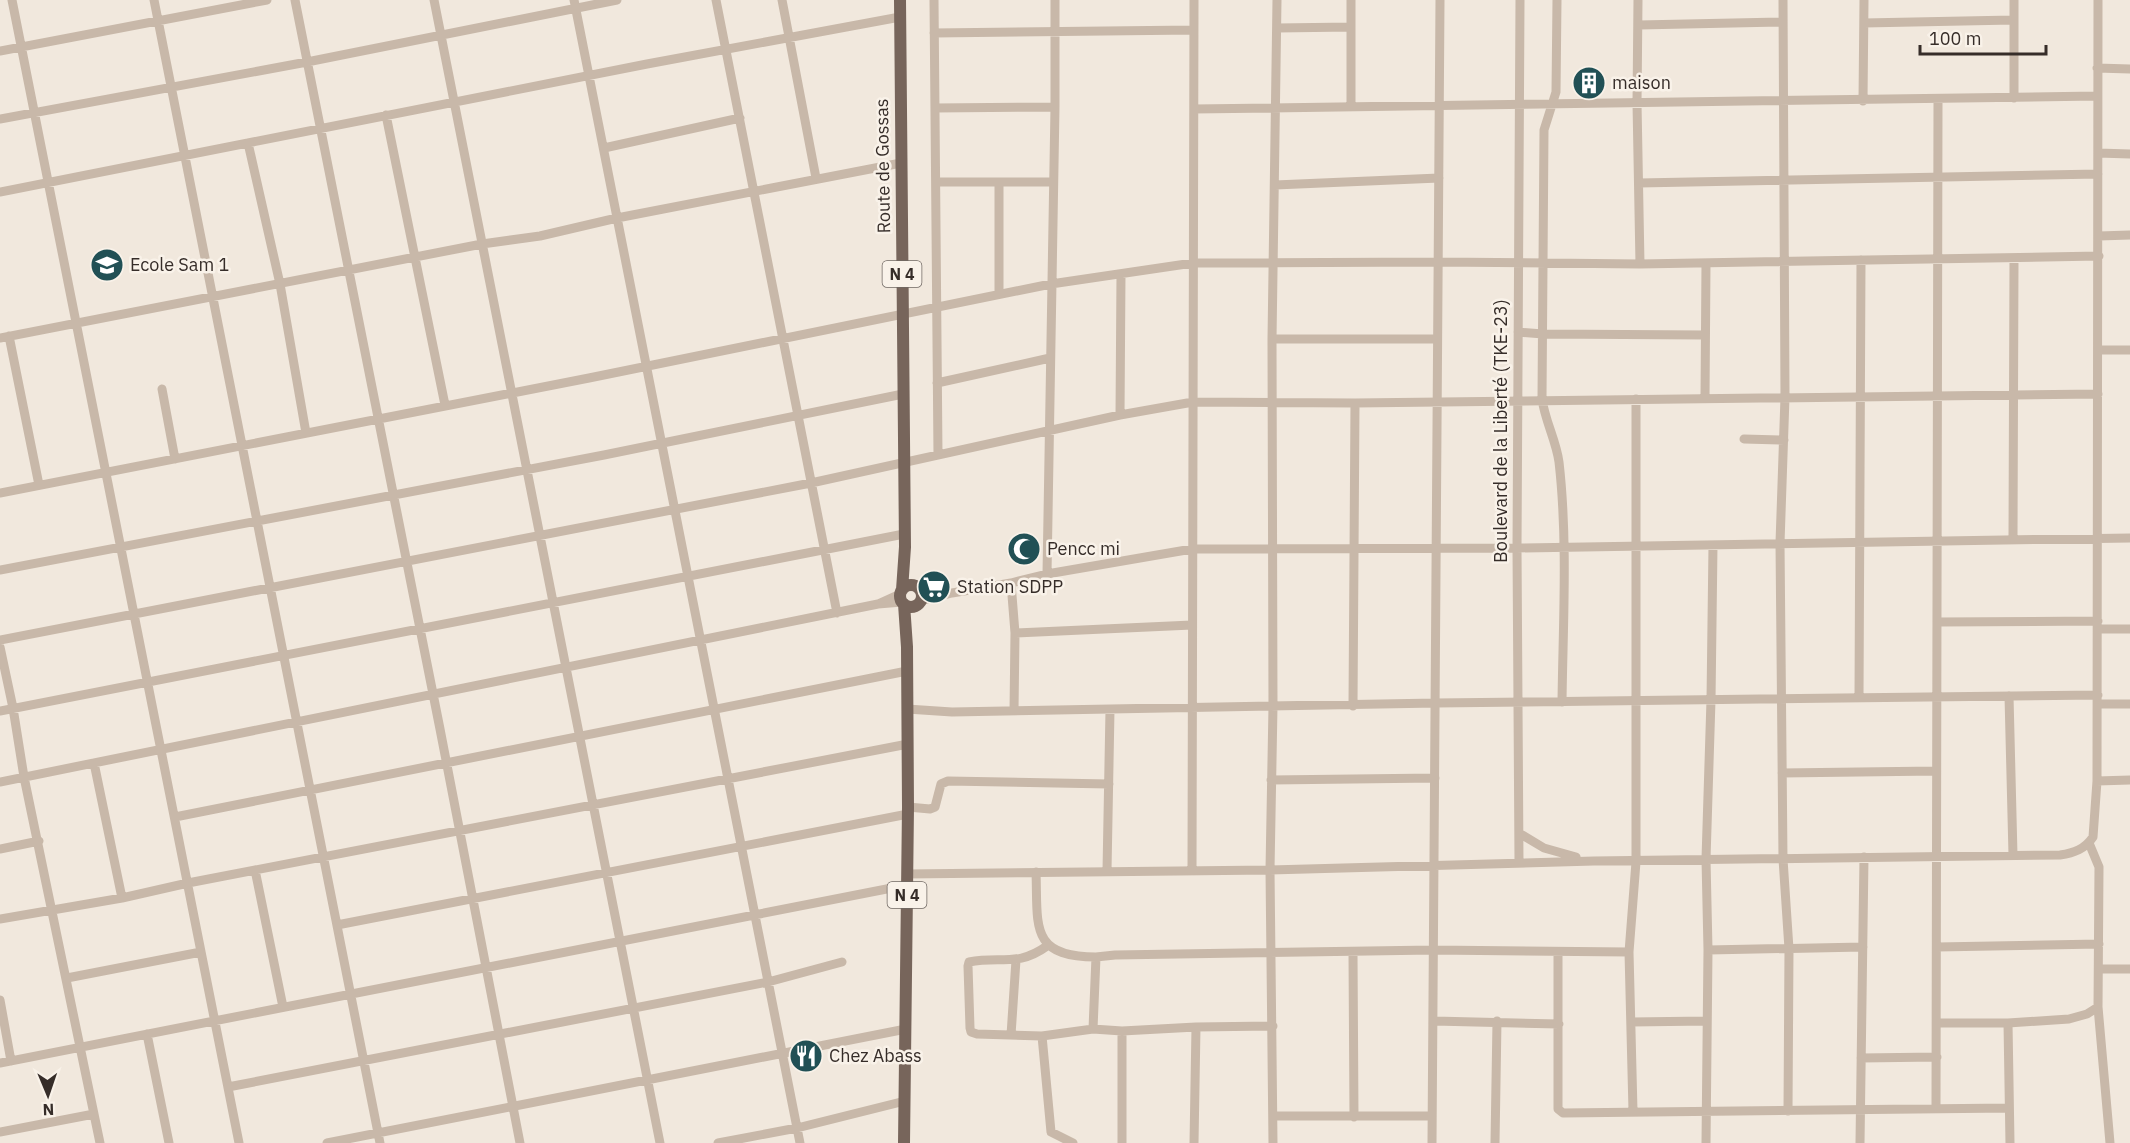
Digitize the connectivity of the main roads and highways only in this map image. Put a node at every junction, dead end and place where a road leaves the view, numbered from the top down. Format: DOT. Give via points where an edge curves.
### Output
graph roads {
  1 [pos="900,0"];
  2 [pos="904,1143"];
  1 -- 2 [label="main road, Route de Gossas / N 4" via="904,534 910,597"];
}
